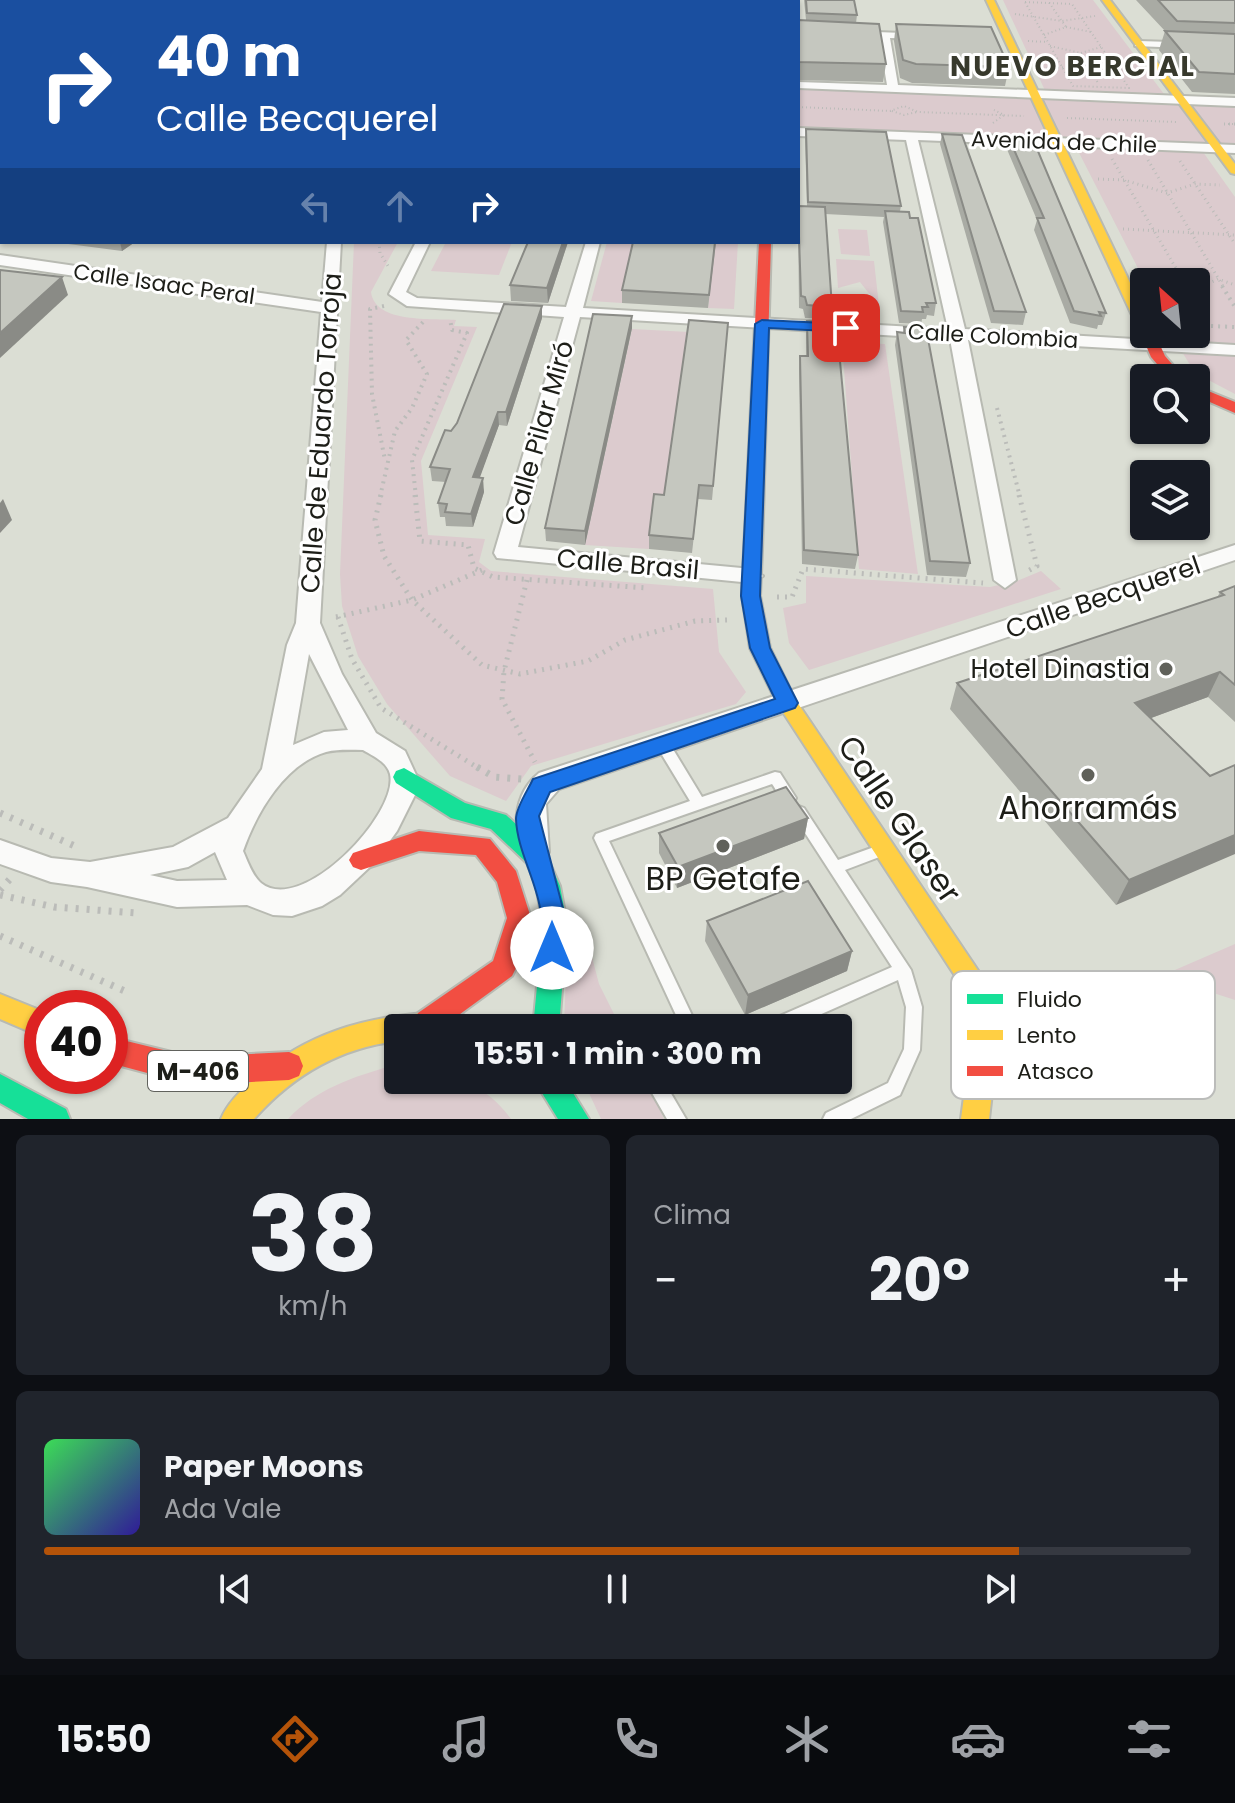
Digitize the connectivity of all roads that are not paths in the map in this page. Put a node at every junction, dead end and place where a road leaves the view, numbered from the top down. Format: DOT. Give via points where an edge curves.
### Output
graph roads {
  1 [pos="990,0"];
  2 [pos="1105,8"];
  3 [pos="800,32"];
  4 [pos="884,35"];
  5 [pos="940,36"];
  6 [pos="1139,44"];
  7 [pos="1235,47"];
  8 [pos="800,85"];
  9 [pos="893,89"];
  10 [pos="1034,94"];
  11 [pos="1182,100"];
  12 [pos="1235,102"];
  13 [pos="800,132"];
  14 [pos="911,136"];
  15 [pos="1056,142"];
  16 [pos="1227,149"];
  17 [pos="1230,178"];
  18 [pos="334,244"];
  19 [pos="422,244"];
  20 [pos="592,244"];
  21 [pos="765,244"];
  22 [pos="0,260"];
  23 [pos="1130,297"];
  24 [pos="328,308"];
  25 [pos="573,314"];
  26 [pos="762,324"];
  27 [pos="958,334"];
  28 [pos="1130,339"];
  29 [pos="1210,347"];
  30 [pos="1235,350"];
  31 [pos="1210,396"];
  32 [pos="1235,408"];
  33 [pos="1235,552"];
  34 [pos="505,553"];
  35 [pos="752,576"];
  36 [pos="1005,580"];
  37 [pos="308,623"];
  38 [pos="787,703"];
  39 [pos="367,740"];
  40 [pos="663,745"];
  41 [pos="275,771"];
  42 [pos="404,777"];
  43 [pos="699,804"];
  44 [pos="236,827"];
  45 [pos="883,850"];
  46 [pos="0,852"];
  47 [pos="536,857"];
  48 [pos="361,860"];
  49 [pos="89,863"];
  50 [pos="835,867"];
  51 [pos="250,892"];
  52 [pos="903,970"];
  53 [pos="965,971"];
  54 [pos="0,1006"];
  55 [pos="438,1014"];
  56 [pos="547,1014"];
  57 [pos="683,1014"];
  58 [pos="804,1014"];
  59 [pos="24,1016"];
  60 [pos="384,1026"];
  61 [pos="128,1055"];
  62 [pos="289,1066"];
  63 [pos="0,1088"];
  64 [pos="558,1094"];
  65 [pos="662,1094"];
  66 [pos="977,1099"];
  67 [pos="56,1119"];
  68 [pos="235,1119"];
  69 [pos="575,1119"];
  70 [pos="677,1119"];
  71 [pos="832,1119"];
  72 [pos="975,1119"];
  1 -- 10 [label="main road" via="1002,38"];
  2 -- 6 [label="main road"];
  3 -- 4 [label="street"];
  4 -- 5 [label="street"];
  4 -- 9 [label="street"];
  6 -- 7 [label="street"];
  6 -- 11 [label="main road"];
  8 -- 9 [label="street, Avenida de Chile"];
  9 -- 10 [label="street, Avenida de Chile"];
  10 -- 11 [label="street, Avenida de Chile"];
  10 -- 15 [label="main road" via="1053,117"];
  11 -- 12 [label="street, Avenida de Chile"];
  11 -- 16 [label="main road"];
  13 -- 14 [label="street, Avenida de Chile"];
  14 -- 15 [label="street, Avenida de Chile"];
  14 -- 27 [label="street"];
  15 -- 16 [label="street, Avenida de Chile" via="1137,152"];
  15 -- 23 [label="main road"];
  16 -- 17 [label="main road"];
  18 -- 24 [label="street, Calle de Eduardo Torroja"];
  19 -- 25 [label="street, Calle Colombia" via="398,288 396,305"];
  20 -- 25 [label="street, Calle Pilar Miró"];
  21 -- 26 [label="main road, Calle Glaser"];
  22 -- 24 [label="street, Calle Isaac Peral"];
  24 -- 37 [label="street, Calle de Eduardo Torroja"];
  25 -- 26 [label="street, Calle Colombia"];
  25 -- 34 [label="street, Calle Pilar Miró"];
  26 -- 27 [label="street, Calle Colombia"];
  26 -- 35 [label="main road, Calle Glaser"];
  27 -- 28 [label="street, Calle Colombia"];
  27 -- 36 [label="street"];
  29 -- 30 [label="street, Calle Colombia"];
  31 -- 32 [label="main road"];
  33 -- 38 [label="street, Calle Becquerel"];
  34 -- 35 [label="street, Calle Brasil"];
  35 -- 38 [label="main road, Calle Glaser" via="760,648"];
  37 -- 39 [label="street, Calle de Eduardo Torroja"];
  37 -- 41 [label="street, Calle de Eduardo Torroja"];
  38 -- 40 [label="street, Calle Becquerel"];
  38 -- 45 [label="main road, Calle Glaser"];
  39 -- 41 [label="street" via="313,746"];
  39 -- 42 [label="street" via="394,755"];
  40 -- 43 [label="lane"];
  40 -- 47 [label="street, Calle Becquerel" via="545,783 527,816"];
  41 -- 44 [label="street"];
  42 -- 47 [label="main road" via="459,811 498,822"];
  42 -- 48 [label="street" via="397,807"];
  43 -- 50 [label="lane" via="775,777"];
  43 -- 57 [label="lane" via="601,838"];
  44 -- 49 [label="street" via="178,858"];
  44 -- 51 [label="street" via="229,851"];
  45 -- 50 [label="lane"];
  45 -- 53 [label="main road, Calle Glaser"];
  46 -- 49 [label="street" via="24,863"];
  47 -- 56 [label="main road" via="555,924"];
  48 -- 51 [label="street" via="341,880 297,900 269,901"];
  48 -- 55 [label="main road" via="419,841 482,846 508,878 519,918 503,968"];
  49 -- 51 [label="street" via="177,894"];
  50 -- 52 [label="lane"];
  52 -- 58 [label="lane"];
  52 -- 71 [label="lane" via="914,1007 912,1050 894,1089"];
  54 -- 59 [label="main road"];
  60 -- 62 [label="main road, M-406" via="334,1041"];
  61 -- 62 [label="main road, M-406" via="192,1071"];
  62 -- 68 [label="main road, M-406"];
  63 -- 67 [label="main road"];
  64 -- 69 [label="main road"];
  65 -- 70 [label="lane"];
  66 -- 72 [label="main road, Calle Glaser"];
}
